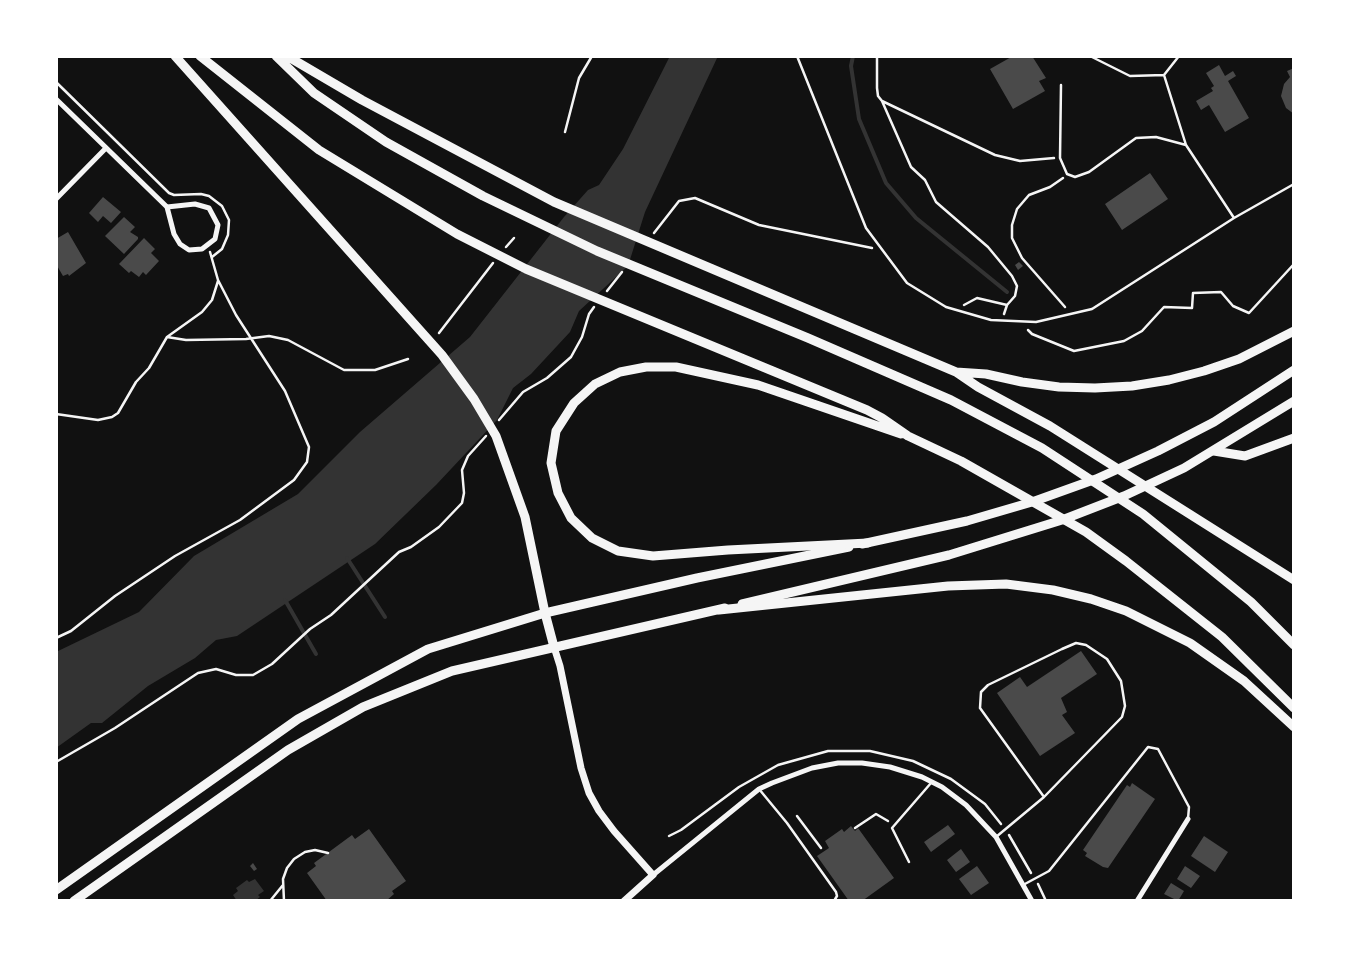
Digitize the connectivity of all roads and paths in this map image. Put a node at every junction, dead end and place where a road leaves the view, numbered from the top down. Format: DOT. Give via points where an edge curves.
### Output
graph roads {
  1 [pos="176,56"];
  2 [pos="200,56"];
  3 [pos="276,56"];
  4 [pos="286,56"];
  5 [pos="592,56"];
  6 [pos="797,56"];
  7 [pos="877,56"];
  8 [pos="1090,56"];
  9 [pos="1178,56"];
  10 [pos="1164,75"];
  11 [pos="56,82"];
  12 [pos="1061,84"];
  13 [pos="56,99"];
  14 [pos="882,101"];
  15 [pos="565,132"];
  16 [pos="1186,145"];
  17 [pos="106,148"];
  18 [pos="1060,158"];
  19 [pos="1067,174"];
  20 [pos="1294,184"];
  21 [pos="56,199"];
  22 [pos="166,208"];
  23 [pos="1234,218"];
  24 [pos="514,238"];
  25 [pos="648,240"];
  26 [pos="884,251"];
  27 [pos="502,253"];
  28 [pos="495,261"];
  29 [pos="1294,264"];
  30 [pos="624,270"];
  31 [pos="218,280"];
  32 [pos="606,293"];
  33 [pos="600,300"];
  34 [pos="1007,306"];
  35 [pos="958,311"];
  36 [pos="1071,314"];
  37 [pos="1002,321"];
  38 [pos="1019,321"];
  39 [pos="1294,331"];
  40 [pos="439,333"];
  41 [pos="167,337"];
  42 [pos="252,337"];
  43 [pos="408,359"];
  44 [pos="1294,370"];
  45 [pos="956,372"];
  46 [pos="1294,401"];
  47 [pos="56,414"];
  48 [pos="495,425"];
  49 [pos="489,432"];
  50 [pos="908,436"];
  51 [pos="1294,438"];
  52 [pos="1214,451"];
  53 [pos="868,543"];
  54 [pos="1294,580"];
  55 [pos="719,610"];
  56 [pos="545,613"];
  57 [pos="56,638"];
  58 [pos="1294,645"];
  59 [pos="554,647"];
  60 [pos="1294,708"];
  61 [pos="1294,727"];
  62 [pos="56,762"];
  63 [pos="932,782"];
  64 [pos="759,789"];
  65 [pos="1044,797"];
  66 [pos="797,816"];
  67 [pos="1188,819"];
  68 [pos="894,824"];
  69 [pos="855,828"];
  70 [pos="1004,828"];
  71 [pos="669,836"];
  72 [pos="996,837"];
  73 [pos="826,845"];
  74 [pos="821,848"];
  75 [pos="328,853"];
  76 [pos="811,855"];
  77 [pos="909,862"];
  78 [pos="653,875"];
  79 [pos="1035,879"];
  80 [pos="283,885"];
  81 [pos="1023,885"];
  82 [pos="56,890"];
  83 [pos="74,901"];
  84 [pos="270,901"];
  85 [pos="284,901"];
  86 [pos="624,901"];
  87 [pos="834,901"];
  88 [pos="1032,901"];
  89 [pos="1046,901"];
  90 [pos="1137,901"];
  1 -- 56 [label="main road" via="442,355 474,399 507,462 525,517"];
  2 -- 50 [label="main road" via="318,150 457,234 526,269 616,308 867,410"];
  3 -- 58 [label="main road" via="314,93 378,136 483,196 642,270 951,400 1042,448 1143,514 1251,602"];
  4 -- 45 [label="main road" via="554,202"];
  5 -- 15 [label="path" via="579,78"];
  6 -- 26 [label="lane" via="866,228"];
  7 -- 14 [label="path" via="877,88"];
  8 -- 10 [label="lane" via="1130,76"];
  9 -- 10 [label="lane"];
  10 -- 16 [label="lane"];
  11 -- 31 [label="path" via="169,193 202,194 222,206 230,228 226,243 212,257"];
  12 -- 18 [label="lane"];
  13 -- 17 [label="street"];
  14 -- 18 [label="path" via="995,155 1020,161"];
  14 -- 34 [label="path" via="911,167 925,180 936,202 988,247 1012,276 1017,286 1015,296"];
  16 -- 19 [label="lane" via="1156,137 1136,138 1089,172 1075,177"];
  16 -- 23 [label="lane"];
  17 -- 21 [label="street"];
  17 -- 22 [label="street"];
  18 -- 19 [label="lane"];
  19 -- 36 [label="path" via="1058,182 1029,195 1017,209 1012,238 1022,258"];
  20 -- 23 [label="lane"];
  22 -- 22 [label="street" via="195,204 209,208 218,225 215,239 202,249 184,247 174,234"];
  23 -- 36 [label="lane" via="1092,309"];
  24 -- 27 [label="path"];
  25 -- 26 [label="path" via="679,201 695,198 759,225"];
  26 -- 35 [label="lane" via="907,283 946,308"];
  28 -- 40 [label="path"];
  29 -- 38 [label="path" via="1249,313 1234,306 1221,292 1193,293 1192,308 1164,307 1142,331 1124,341 1074,350 1032,334"];
  30 -- 32 [label="path"];
  31 -- 41 [label="path" via="212,300 202,312"];
  31 -- 42 [label="path"];
  33 -- 48 [label="path" via="589,314 571,357 547,378 523,392"];
  34 -- 35 [label="path" via="977,298"];
  34 -- 37 [label="path"];
  35 -- 37 [label="lane"];
  36 -- 38 [label="lane" via="1036,322"];
  37 -- 38 [label="lane"];
  39 -- 45 [label="main road" via="1239,359 1204,371 1132,386 1059,387"];
  41 -- 42 [label="path" via="186,340"];
  41 -- 47 [label="path" via="149,368 112,417 98,420"];
  42 -- 43 [label="path" via="288,340 344,370 375,370"];
  42 -- 57 [label="path" via="283,387 297,417 309,447 307,462 294,480 255,509 175,556 115,596 71,631"];
  44 -- 53 [label="main road" via="1214,422 1078,486 967,521"];
  45 -- 54 [label="main road" via="1050,426"];
  46 -- 52 [label="main road"];
  49 -- 62 [label="path" via="468,456 462,470 462,503 439,528 399,552 272,664 253,675 236,675 216,668 198,674"];
  50 -- 53 [label="main road" via="758,386 676,368 646,367 620,372 595,384 574,402 556,431 551,463 558,493 571,518 592,538 618,551 653,556"];
  50 -- 60 [label="main road" via="961,461 1086,532 1222,637"];
  51 -- 52 [label="main road" via="1245,456"];
  52 -- 55 [label="main road" via="1184,468 1098,506 999,540 865,577"];
  53 -- 56 [label="main road"];
  55 -- 59 [label="main road"];
  55 -- 61 [label="main road" via="948,586 1006,584 1053,590 1091,598 1126,611 1190,643 1244,681"];
  56 -- 59 [label="main road"];
  56 -- 82 [label="main road" via="428,649 298,719"];
  59 -- 78 [label="street" via="589,793 604,818"];
  59 -- 83 [label="main road" via="452,671 363,707 288,750"];
  63 -- 64 [label="street" via="890,767 850,763 798,772"];
  63 -- 68 [label="lane"];
  63 -- 72 [label="street" via="966,805"];
  64 -- 76 [label="lane"];
  64 -- 78 [label="street"];
  65 -- 65 [label="lane" via="1124,712 1121,681 1107,659 1086,645 1062,648 988,685 981,692 980,708"];
  65 -- 70 [label="lane"];
  66 -- 74 [label="path"];
  67 -- 79 [label="lane" via="1189,807 1158,749 1148,747 1049,871"];
  67 -- 90 [label="street"];
  68 -- 69 [label="path" via="876,814"];
  68 -- 77 [label="lane" via="894,834"];
  70 -- 71 [label="path" via="984,804 951,778 914,761 870,751 828,751 778,765 739,787"];
  70 -- 72 [label="lane"];
  70 -- 79 [label="path"];
  72 -- 81 [label="street"];
  73 -- 74 [label="path"];
  74 -- 76 [label="path"];
  75 -- 80 [label="path" via="310,851 294,858 287,868"];
  76 -- 87 [label="lane" via="836,892"];
  78 -- 86 [label="street"];
  79 -- 81 [label="lane"];
  79 -- 89 [label="path"];
  80 -- 84 [label="path"];
  80 -- 85 [label="path"];
  81 -- 88 [label="street"];
}
